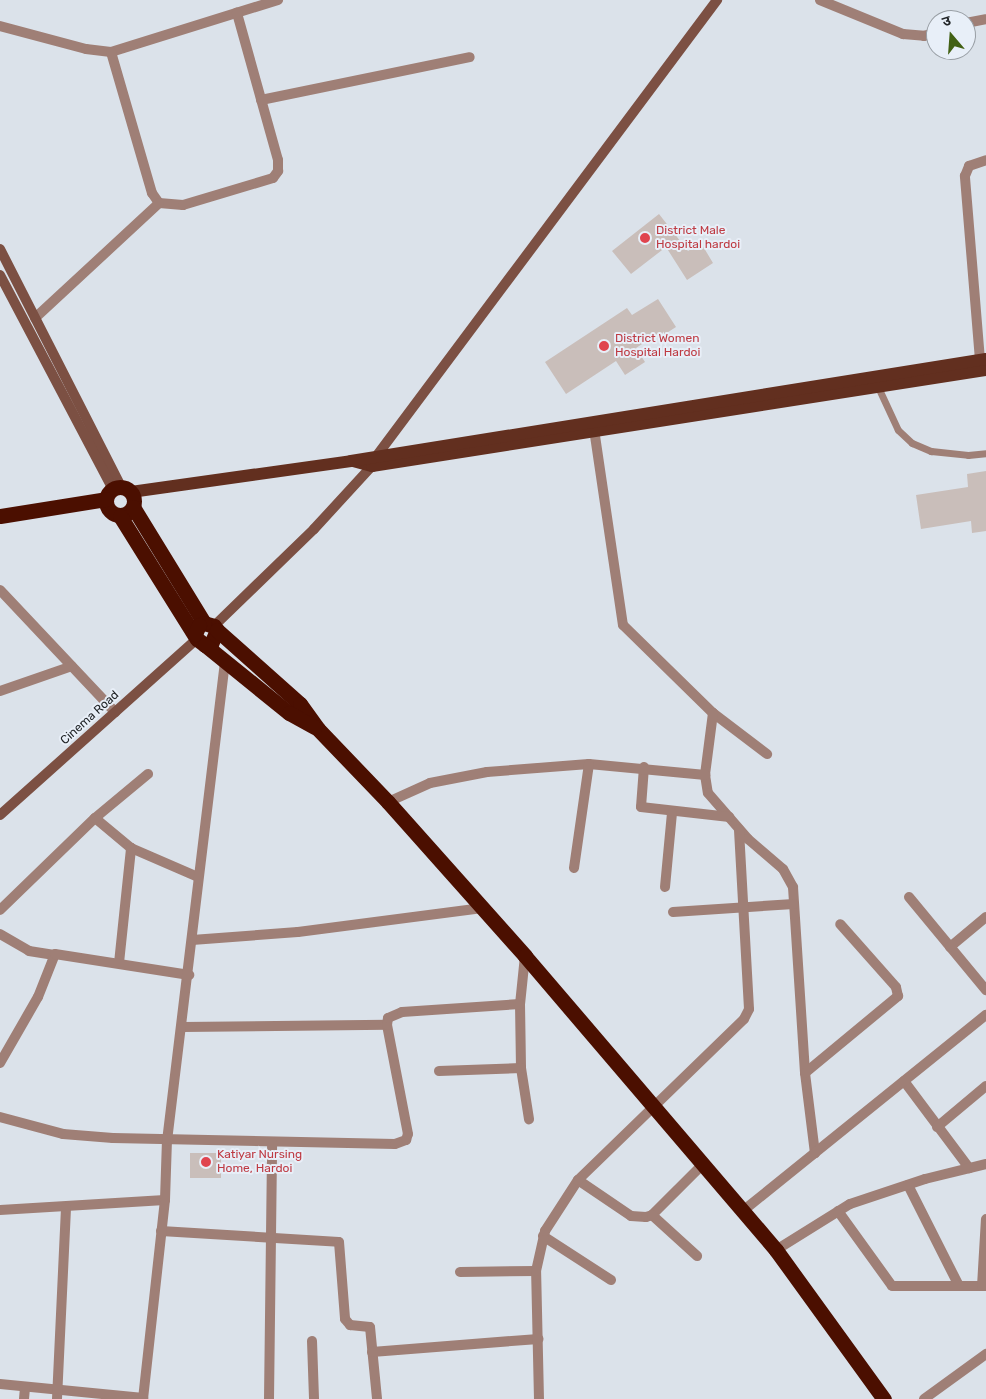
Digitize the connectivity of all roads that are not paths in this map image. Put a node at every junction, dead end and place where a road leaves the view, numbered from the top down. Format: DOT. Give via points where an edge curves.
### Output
graph roads {
  1 [pos="278,0"];
  2 [pos="717,0"];
  3 [pos="820,0"];
  4 [pos="237,13"];
  5 [pos="0,26"];
  6 [pos="926,35"];
  7 [pos="111,52"];
  8 [pos="470,57"];
  9 [pos="261,100"];
  10 [pos="986,160"];
  11 [pos="159,203"];
  12 [pos="0,249"];
  13 [pos="0,275"];
  14 [pos="35,318"];
  15 [pos="984,363"];
  16 [pos="878,387"];
  17 [pos="594,430"];
  18 [pos="986,453"];
  19 [pos="375,460"];
  20 [pos="118,492"];
  21 [pos="133,508"];
  22 [pos="0,516"];
  23 [pos="120,516"];
  24 [pos="0,590"];
  25 [pos="205,633"];
  26 [pos="225,661"];
  27 [pos="72,666"];
  28 [pos="0,691"];
  29 [pos="115,712"];
  30 [pos="713,713"];
  31 [pos="318,729"];
  32 [pos="767,754"];
  33 [pos="589,764"];
  34 [pos="644,767"];
  35 [pos="148,774"];
  36 [pos="705,775"];
  37 [pos="388,802"];
  38 [pos="672,813"];
  39 [pos="0,815"];
  40 [pos="729,817"];
  41 [pos="95,818"];
  42 [pos="739,829"];
  43 [pos="131,848"];
  44 [pos="574,868"];
  45 [pos="198,877"];
  46 [pos="665,887"];
  47 [pos="908,896"];
  48 [pos="794,904"];
  49 [pos="743,907"];
  50 [pos="482,908"];
  51 [pos="0,910"];
  52 [pos="674,912"];
  53 [pos="986,917"];
  54 [pos="840,924"];
  55 [pos="0,934"];
  56 [pos="192,940"];
  57 [pos="950,947"];
  58 [pos="53,955"];
  59 [pos="525,956"];
  60 [pos="119,963"];
  61 [pos="189,975"];
  62 [pos="986,990"];
  63 [pos="520,1004"];
  64 [pos="986,1015"];
  65 [pos="387,1026"];
  66 [pos="183,1027"];
  67 [pos="0,1063"];
  68 [pos="521,1068"];
  69 [pos="439,1071"];
  70 [pos="805,1073"];
  71 [pos="904,1080"];
  72 [pos="986,1086"];
  73 [pos="653,1105"];
  74 [pos="0,1118"];
  75 [pos="529,1119"];
  76 [pos="937,1127"];
  77 [pos="168,1141"];
  78 [pos="272,1143"];
  79 [pos="815,1153"];
  80 [pos="704,1163"];
  81 [pos="986,1164"];
  82 [pos="969,1168"];
  83 [pos="578,1180"];
  84 [pos="908,1185"];
  85 [pos="165,1200"];
  86 [pos="66,1207"];
  87 [pos="0,1210"];
  88 [pos="744,1210"];
  89 [pos="838,1211"];
  90 [pos="652,1215"];
  91 [pos="986,1219"];
  92 [pos="161,1231"];
  93 [pos="543,1236"];
  94 [pos="269,1240"];
  95 [pos="776,1250"];
  96 [pos="698,1256"];
  97 [pos="460,1272"];
  98 [pos="536,1272"];
  99 [pos="612,1280"];
  100 [pos="959,1286"];
  101 [pos="984,1286"];
  102 [pos="538,1339"];
  103 [pos="312,1341"];
  104 [pos="372,1352"];
  105 [pos="986,1354"];
  106 [pos="0,1384"];
  107 [pos="25,1387"];
  108 [pos="57,1395"];
  109 [pos="143,1398"];
  110 [pos="24,1399"];
  111 [pos="269,1399"];
  112 [pos="314,1399"];
  113 [pos="377,1399"];
  114 [pos="539,1399"];
  115 [pos="884,1399"];
  116 [pos="924,1399"];
  1 -- 4 [label="street"];
  2 -- 19 [label="street, Cinema Road"];
  3 -- 6 [label="street" via="903,34"];
  4 -- 7 [label="street"];
  4 -- 9 [label="street"];
  5 -- 7 [label="street" via="86,49"];
  7 -- 11 [label="street" via="152,194"];
  8 -- 9 [label="street"];
  9 -- 11 [label="street" via="278,160 278,171 273,178 182,205"];
  10 -- 15 [label="street" via="969,166 965,176"];
  11 -- 14 [label="street"];
  12 -- 14 [label="street"];
  13 -- 20 [label="street"];
  14 -- 20 [label="street"];
  15 -- 16 [label="main road"];
  15 -- 19 [label="main road"];
  16 -- 17 [label="main road"];
  16 -- 18 [label="lane" via="898,430 912,443 931,451 968,455"];
  17 -- 19 [label="main road"];
  17 -- 30 [label="street" via="622,625"];
  19 -- 20 [label="main road"];
  19 -- 25 [label="street, Cinema Road" via="314,529"];
  20 -- 21 [label="highway"];
  20 -- 22 [label="highway"];
  20 -- 23 [label="highway" via="107,507"];
  21 -- 23 [label="highway"];
  21 -- 25 [label="highway"];
  23 -- 25 [label="highway"];
  24 -- 27 [label="street"];
  25 -- 26 [label="highway"];
  25 -- 29 [label="street, Cinema Road"];
  25 -- 31 [label="highway" via="300,704"];
  26 -- 31 [label="highway" via="289,713"];
  26 -- 45 [label="street"];
  27 -- 28 [label="street"];
  27 -- 29 [label="street"];
  29 -- 39 [label="street, Cinema Road"];
  30 -- 32 [label="street"];
  30 -- 36 [label="street"];
  31 -- 37 [label="highway"];
  33 -- 34 [label="street"];
  33 -- 37 [label="street" via="456,777 430,783"];
  33 -- 44 [label="street"];
  34 -- 36 [label="street"];
  34 -- 38 [label="street" via="641,807"];
  35 -- 41 [label="street"];
  36 -- 40 [label="street" via="708,793"];
  37 -- 50 [label="highway"];
  38 -- 40 [label="street"];
  38 -- 46 [label="street"];
  40 -- 42 [label="street"];
  41 -- 43 [label="street"];
  41 -- 51 [label="street"];
  42 -- 48 [label="street" via="788,875"];
  42 -- 49 [label="street"];
  43 -- 45 [label="street"];
  43 -- 60 [label="street"];
  45 -- 56 [label="street"];
  47 -- 57 [label="street"];
  48 -- 49 [label="street"];
  48 -- 70 [label="street"];
  49 -- 52 [label="street"];
  49 -- 73 [label="street" via="749,1010 744,1019"];
  50 -- 56 [label="street" via="298,932"];
  50 -- 59 [label="highway"];
  53 -- 57 [label="street"];
  54 -- 70 [label="street" via="896,987 898,996"];
  55 -- 58 [label="street" via="29,951"];
  56 -- 61 [label="street"];
  57 -- 62 [label="street"];
  58 -- 60 [label="street"];
  58 -- 67 [label="street" via="38,997"];
  59 -- 63 [label="street"];
  59 -- 73 [label="highway"];
  60 -- 61 [label="street"];
  61 -- 66 [label="street"];
  63 -- 65 [label="street" via="393,1014"];
  63 -- 68 [label="street"];
  64 -- 71 [label="street"];
  65 -- 66 [label="street"];
  65 -- 78 [label="street" via="408,1134 406,1140 382,1145"];
  66 -- 77 [label="street"];
  68 -- 69 [label="street"];
  68 -- 75 [label="street"];
  70 -- 79 [label="street"];
  71 -- 76 [label="street"];
  71 -- 79 [label="street"];
  72 -- 76 [label="street"];
  73 -- 80 [label="highway"];
  73 -- 83 [label="street"];
  74 -- 77 [label="street" via="63,1134"];
  76 -- 82 [label="street"];
  77 -- 78 [label="street"];
  77 -- 85 [label="street"];
  78 -- 94 [label="street"];
  79 -- 88 [label="street"];
  80 -- 88 [label="highway"];
  80 -- 90 [label="street"];
  81 -- 82 [label="street"];
  82 -- 84 [label="street"];
  83 -- 90 [label="street" via="631,1216"];
  83 -- 93 [label="street"];
  84 -- 89 [label="street"];
  84 -- 100 [label="street"];
  85 -- 86 [label="street"];
  85 -- 92 [label="street"];
  86 -- 87 [label="street"];
  86 -- 108 [label="street"];
  88 -- 95 [label="highway"];
  89 -- 95 [label="street"];
  89 -- 100 [label="street" via="892,1286"];
  90 -- 96 [label="street"];
  91 -- 101 [label="street"];
  92 -- 94 [label="street"];
  92 -- 109 [label="street"];
  93 -- 98 [label="street"];
  93 -- 99 [label="street"];
  94 -- 104 [label="street" via="339,1242 345,1319 350,1325 370,1327"];
  94 -- 111 [label="street"];
  95 -- 115 [label="highway"];
  97 -- 98 [label="street"];
  98 -- 102 [label="street"];
  100 -- 101 [label="street"];
  102 -- 104 [label="street"];
  102 -- 114 [label="street"];
  103 -- 112 [label="street"];
  104 -- 113 [label="street"];
  105 -- 116 [label="street"];
  106 -- 107 [label="street"];
  107 -- 108 [label="street"];
  107 -- 110 [label="street"];
  108 -- 109 [label="street"];
}
